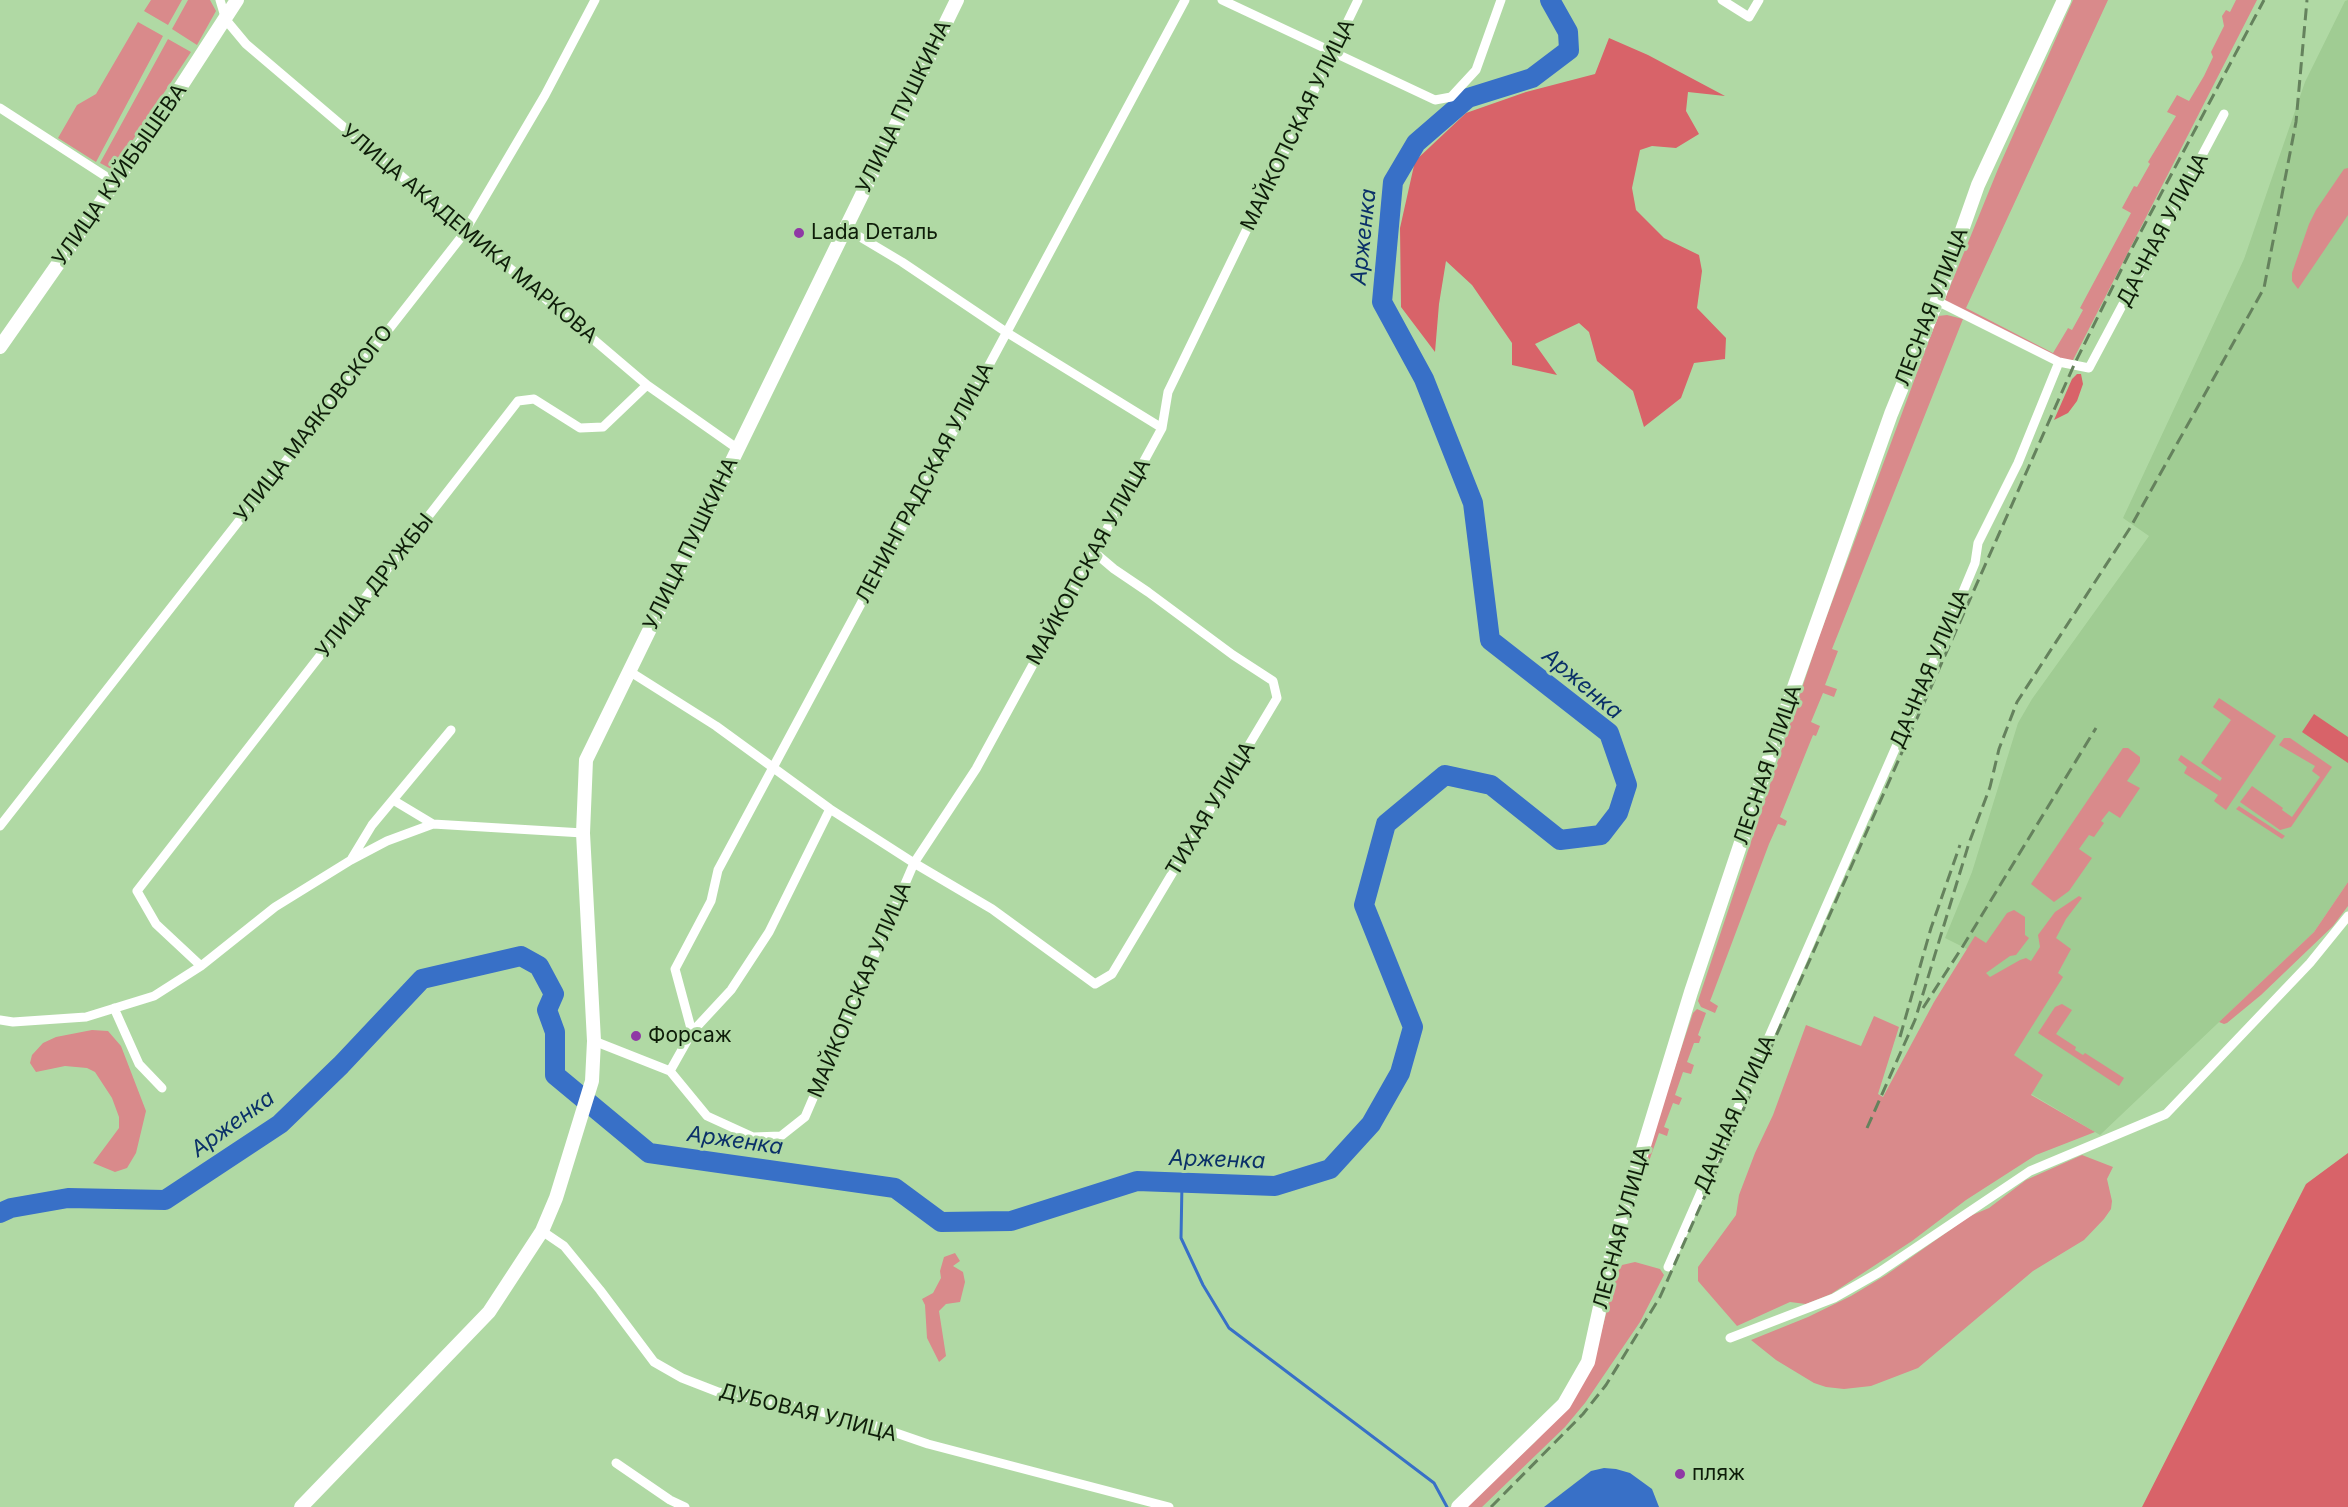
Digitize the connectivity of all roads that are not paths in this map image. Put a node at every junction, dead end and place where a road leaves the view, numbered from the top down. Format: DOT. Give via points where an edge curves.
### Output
graph roads {
  1 [pos="220,0"];
  2 [pos="237,0"];
  3 [pos="595,0"];
  4 [pos="957,0"];
  5 [pos="1185,0"];
  6 [pos="1222,0"];
  7 [pos="1358,0"];
  8 [pos="1502,0"];
  9 [pos="1722,0"];
  10 [pos="1759,0"];
  11 [pos="2064,0"];
  12 [pos="226,20"];
  13 [pos="1333,50"];
  14 [pos="0,108"];
  15 [pos="2224,114"];
  16 [pos="116,183"];
  17 [pos="845,228"];
  18 [pos="465,231"];
  19 [pos="1937,301"];
  20 [pos="1006,332"];
  21 [pos="0,347"];
  22 [pos="2059,362"];
  23 [pos="647,385"];
  24 [pos="1161,428"];
  25 [pos="738,449"];
  26 [pos="1094,552"];
  27 [pos="629,671"];
  28 [pos="451,730"];
  29 [pos="774,767"];
  30 [pos="393,800"];
  31 [pos="830,809"];
  32 [pos="433,824"];
  33 [pos="0,826"];
  34 [pos="584,833"];
  35 [pos="351,860"];
  36 [pos="914,863"];
  37 [pos="2348,916"];
  38 [pos="201,966"];
  39 [pos="114,1008"];
  40 [pos="0,1020"];
  41 [pos="692,1032"];
  42 [pos="594,1041"];
  43 [pos="670,1071"];
  44 [pos="162,1088"];
  45 [pos="542,1231"];
  46 [pos="1668,1267"];
  47 [pos="1730,1338"];
  48 [pos="616,1463"];
  49 [pos="301,1507"];
  50 [pos="684,1507"];
  51 [pos="1169,1507"];
  52 [pos="1458,1507"];
  1 -- 12 [label="street, УЛИЦА АКАДЕМИКА МАРКОВА"];
  2 -- 12 [label="street, УЛИЦА КУЙБЫШЕВА"];
  3 -- 18 [label="street, УЛИЦА МАЯКОВСКОГО" via="545,95"];
  4 -- 17 [label="street, УЛИЦА ПУШКИНА"];
  5 -- 20 [label="street, ЛЕНИНГРАДСКАЯ УЛИЦА"];
  6 -- 13 [label="street"];
  7 -- 13 [label="street, МАЙКОПСКАЯ УЛИЦА"];
  8 -- 13 [label="street" via="1476,70 1451,97 1435,100 1422,95"];
  9 -- 10 [label="street" via="1749,17"];
  11 -- 19 [label="street, ЛЕСНАЯ УЛИЦА" via="1978,185"];
  12 -- 16 [label="street, УЛИЦА КУЙБЫШЕВА"];
  12 -- 18 [label="street, УЛИЦА АКАДЕМИКА МАРКОВА" via="246,44"];
  13 -- 24 [label="street, МАЙКОПСКАЯ УЛИЦА" via="1168,392"];
  14 -- 16 [label="street"];
  15 -- 22 [label="street, ДАЧНАЯ УЛИЦА" via="2089,369"];
  16 -- 21 [label="street, УЛИЦА КУЙБЫШЕВА"];
  17 -- 20 [label="street"];
  17 -- 25 [label="street, УЛИЦА ПУШКИНА"];
  18 -- 23 [label="street, УЛИЦА АКАДЕМИКА МАРКОВА"];
  18 -- 33 [label="street, УЛИЦА МАЯКОВСКОГО"];
  19 -- 22 [label="street"];
  19 -- 52 [label="street, ЛЕСНАЯ УЛИЦА" via="1832,578 1691,992 1612,1247 1588,1362 1564,1404"];
  20 -- 24 [label="street"];
  20 -- 29 [label="street, ЛЕНИНГРАДСКАЯ УЛИЦА"];
  22 -- 46 [label="street, ДАЧНАЯ УЛИЦА" via="2018,463 1978,543 1975,563 1945,635"];
  23 -- 25 [label="street, УЛИЦА АКАДЕМИКА МАРКОВА"];
  23 -- 38 [label="street, УЛИЦА ДРУЖБЫ" via="603,427 579,428 534,399 518,401 137,891 156,924"];
  24 -- 26 [label="street, МАЙКОПСКАЯ УЛИЦА"];
  25 -- 27 [label="street, УЛИЦА ПУШКИНА"];
  26 -- 36 [label="street, МАЙКОПСКАЯ УЛИЦА" via="976,769"];
  26 -- 36 [label="street, ТИХАЯ УЛИЦА" via="1273,681 1277,698 1112,974 1095,984 992,909"];
  27 -- 29 [label="street"];
  27 -- 34 [label="street, УЛИЦА ПУШКИНА" via="586,760"];
  28 -- 30 [label="street"];
  29 -- 31 [label="street"];
  29 -- 41 [label="street, ЛЕНИНГРАДСКАЯ УЛИЦА" via="718,870 711,901 675,969"];
  30 -- 32 [label="street"];
  30 -- 35 [label="street"];
  31 -- 36 [label="street"];
  31 -- 41 [label="street" via="769,932 730,990"];
  32 -- 34 [label="street"];
  32 -- 35 [label="street"];
  34 -- 42 [label="street, УЛИЦА ПУШКИНА"];
  35 -- 38 [label="street" via="275,907"];
  36 -- 43 [label="street, МАЙКОПСКАЯ УЛИЦА" via="805,1117 781,1136 753,1137 707,1116"];
  37 -- 47 [label="street" via="2310,963 2166,1114 2030,1171 1834,1298"];
  38 -- 39 [label="street" via="154,996"];
  39 -- 40 [label="street" via="86,1017"];
  39 -- 44 [label="street" via="139,1064"];
  41 -- 43 [label="street"];
  42 -- 43 [label="street"];
  42 -- 45 [label="street, УЛИЦА ПУШКИНА" via="591,1081 556,1198"];
  45 -- 49 [label="street, УЛИЦА ПУШКИНА" via="489,1312"];
  45 -- 51 [label="street, ДУБОВАЯ УЛИЦА" via="564,1246 654,1362 682,1378 718,1392 870,1424 928,1444"];
  48 -- 50 [label="street"];
}
